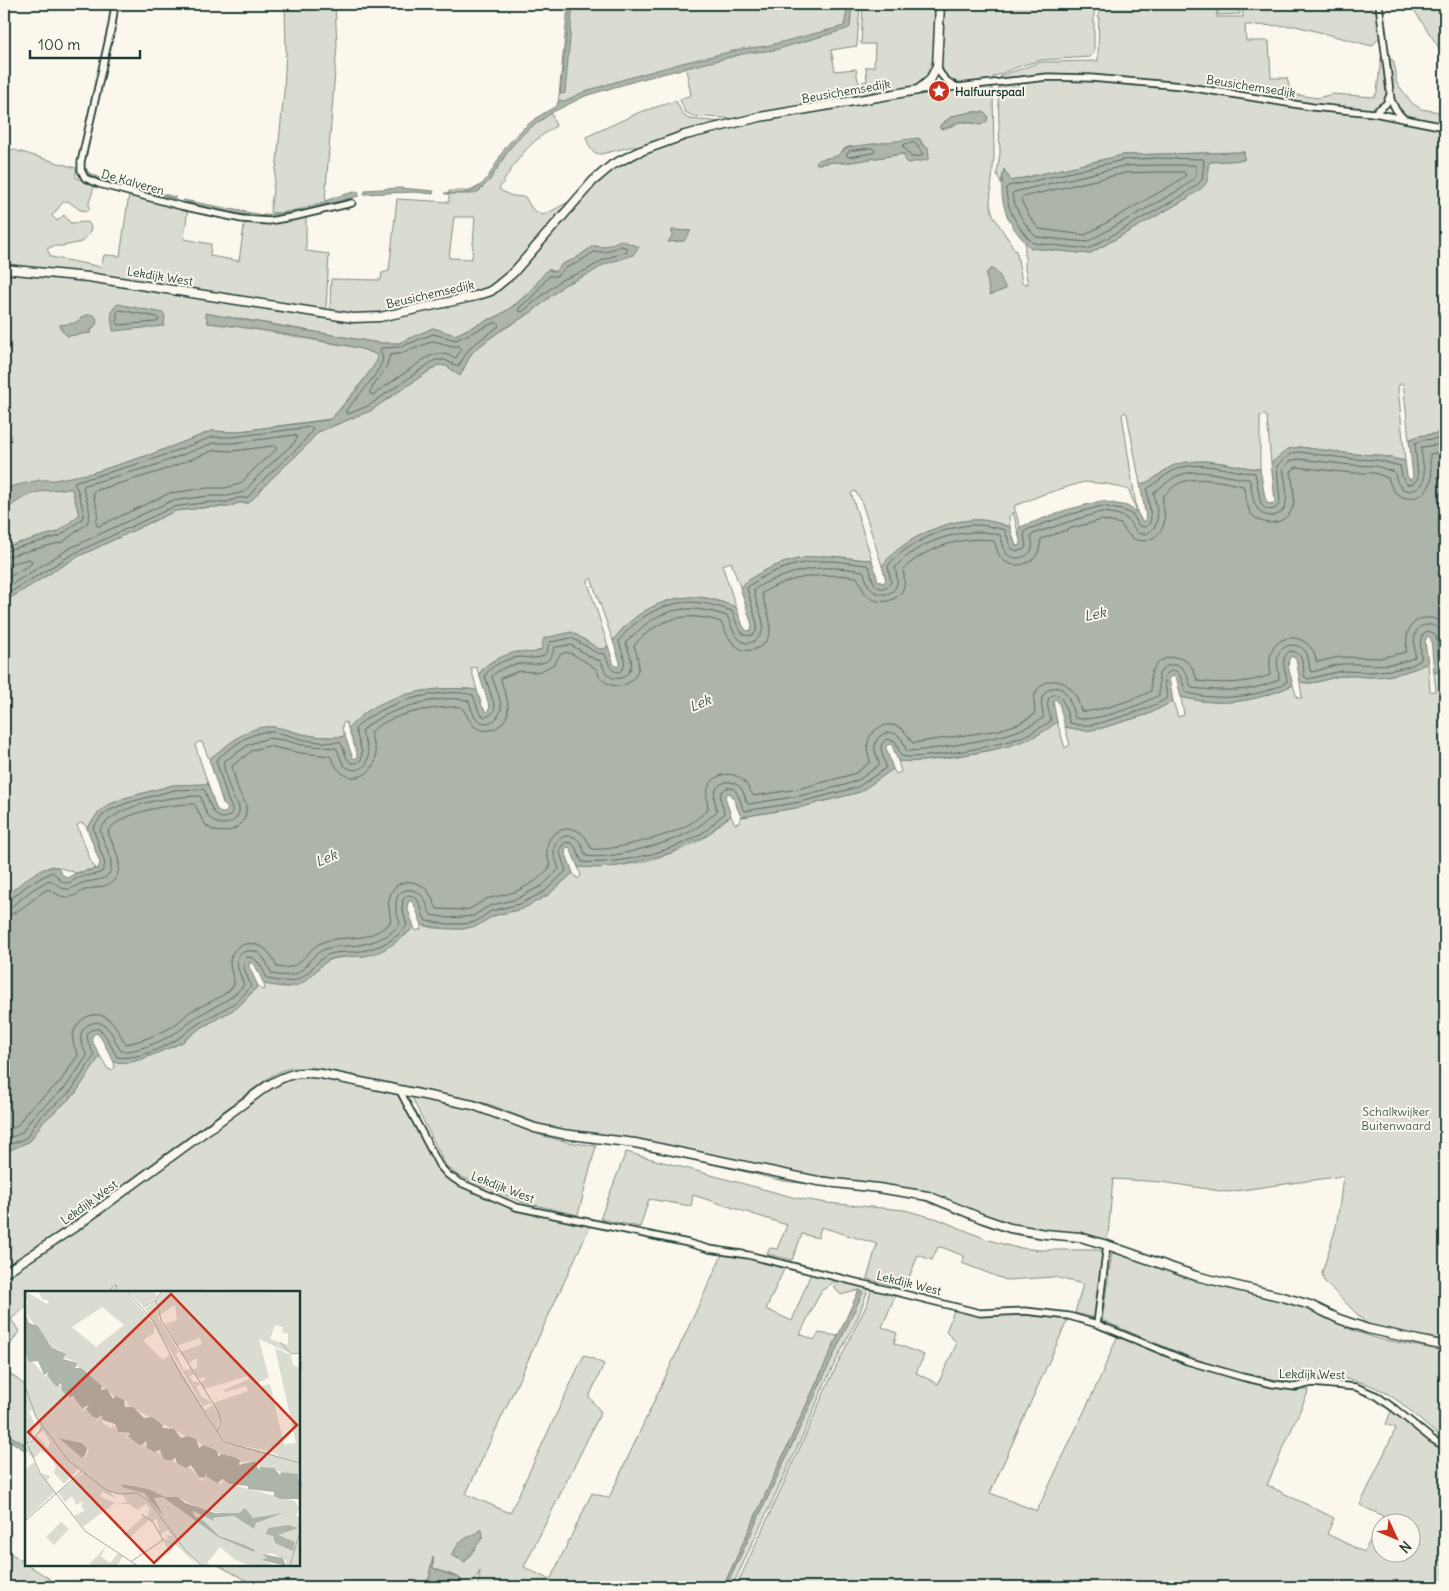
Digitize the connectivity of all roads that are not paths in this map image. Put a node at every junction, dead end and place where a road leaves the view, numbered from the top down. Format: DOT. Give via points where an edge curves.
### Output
graph roads {
  1 [pos="115,4"];
  2 [pos="940,4"];
  3 [pos="1379,4"];
  4 [pos="937,66"];
  5 [pos="958,88"];
  6 [pos="918,90"];
  7 [pos="1390,93"];
  8 [pos="1374,113"];
  9 [pos="1404,119"];
  10 [pos="1445,127"];
  11 [pos="352,203"];
  12 [pos="4,269"];
  13 [pos="311,312"];
  14 [pos="400,1091"];
  15 [pos="1108,1245"];
  16 [pos="4,1273"];
  17 [pos="1097,1324"];
  18 [pos="1445,1346"];
  19 [pos="1445,1447"];
  1 -- 11 [label="street, De Kalveren" via="81,162 85,178 142,196 242,219 269,221"];
  2 -- 4 [label="street"];
  3 -- 7 [label="street"];
  4 -- 5 [label="street" via="943,79"];
  4 -- 6 [label="street" via="930,80"];
  5 -- 6 [label="street, Beusichemsedijk"];
  5 -- 8 [label="street, Beusichemsedijk" via="1048,77 1092,78 1182,86 1312,107"];
  6 -- 13 [label="street, Beusichemsedijk" via="760,117 685,135 638,152 612,165 593,181 513,273 491,291 380,318"];
  7 -- 8 [label="street" via="1386,104"];
  7 -- 9 [label="street" via="1396,110"];
  8 -- 9 [label="street, Beusichemsedijk"];
  9 -- 10 [label="street, Beusichemsedijk"];
  12 -- 13 [label="street, Lekdijk West" via="88,277"];
  14 -- 15 [label="street, Lekdijk West" via="473,1105 535,1128 563,1134 635,1143 818,1181 928,1196 1010,1228 1080,1237"];
  14 -- 16 [label="street, Lekdijk West" via="312,1073 281,1078 75,1227"];
  14 -- 17 [label="street, Lekdijk West" via="439,1165 448,1175 516,1207 748,1255 980,1313 1024,1311 1069,1316"];
  15 -- 17 [label="street"];
  15 -- 18 [label="street, Lekdijk West" via="1196,1276 1310,1305 1368,1329"];
  17 -- 19 [label="street, Lekdijk West" via="1187,1361 1242,1377 1295,1387 1312,1383 1356,1387 1377,1396"];
}
